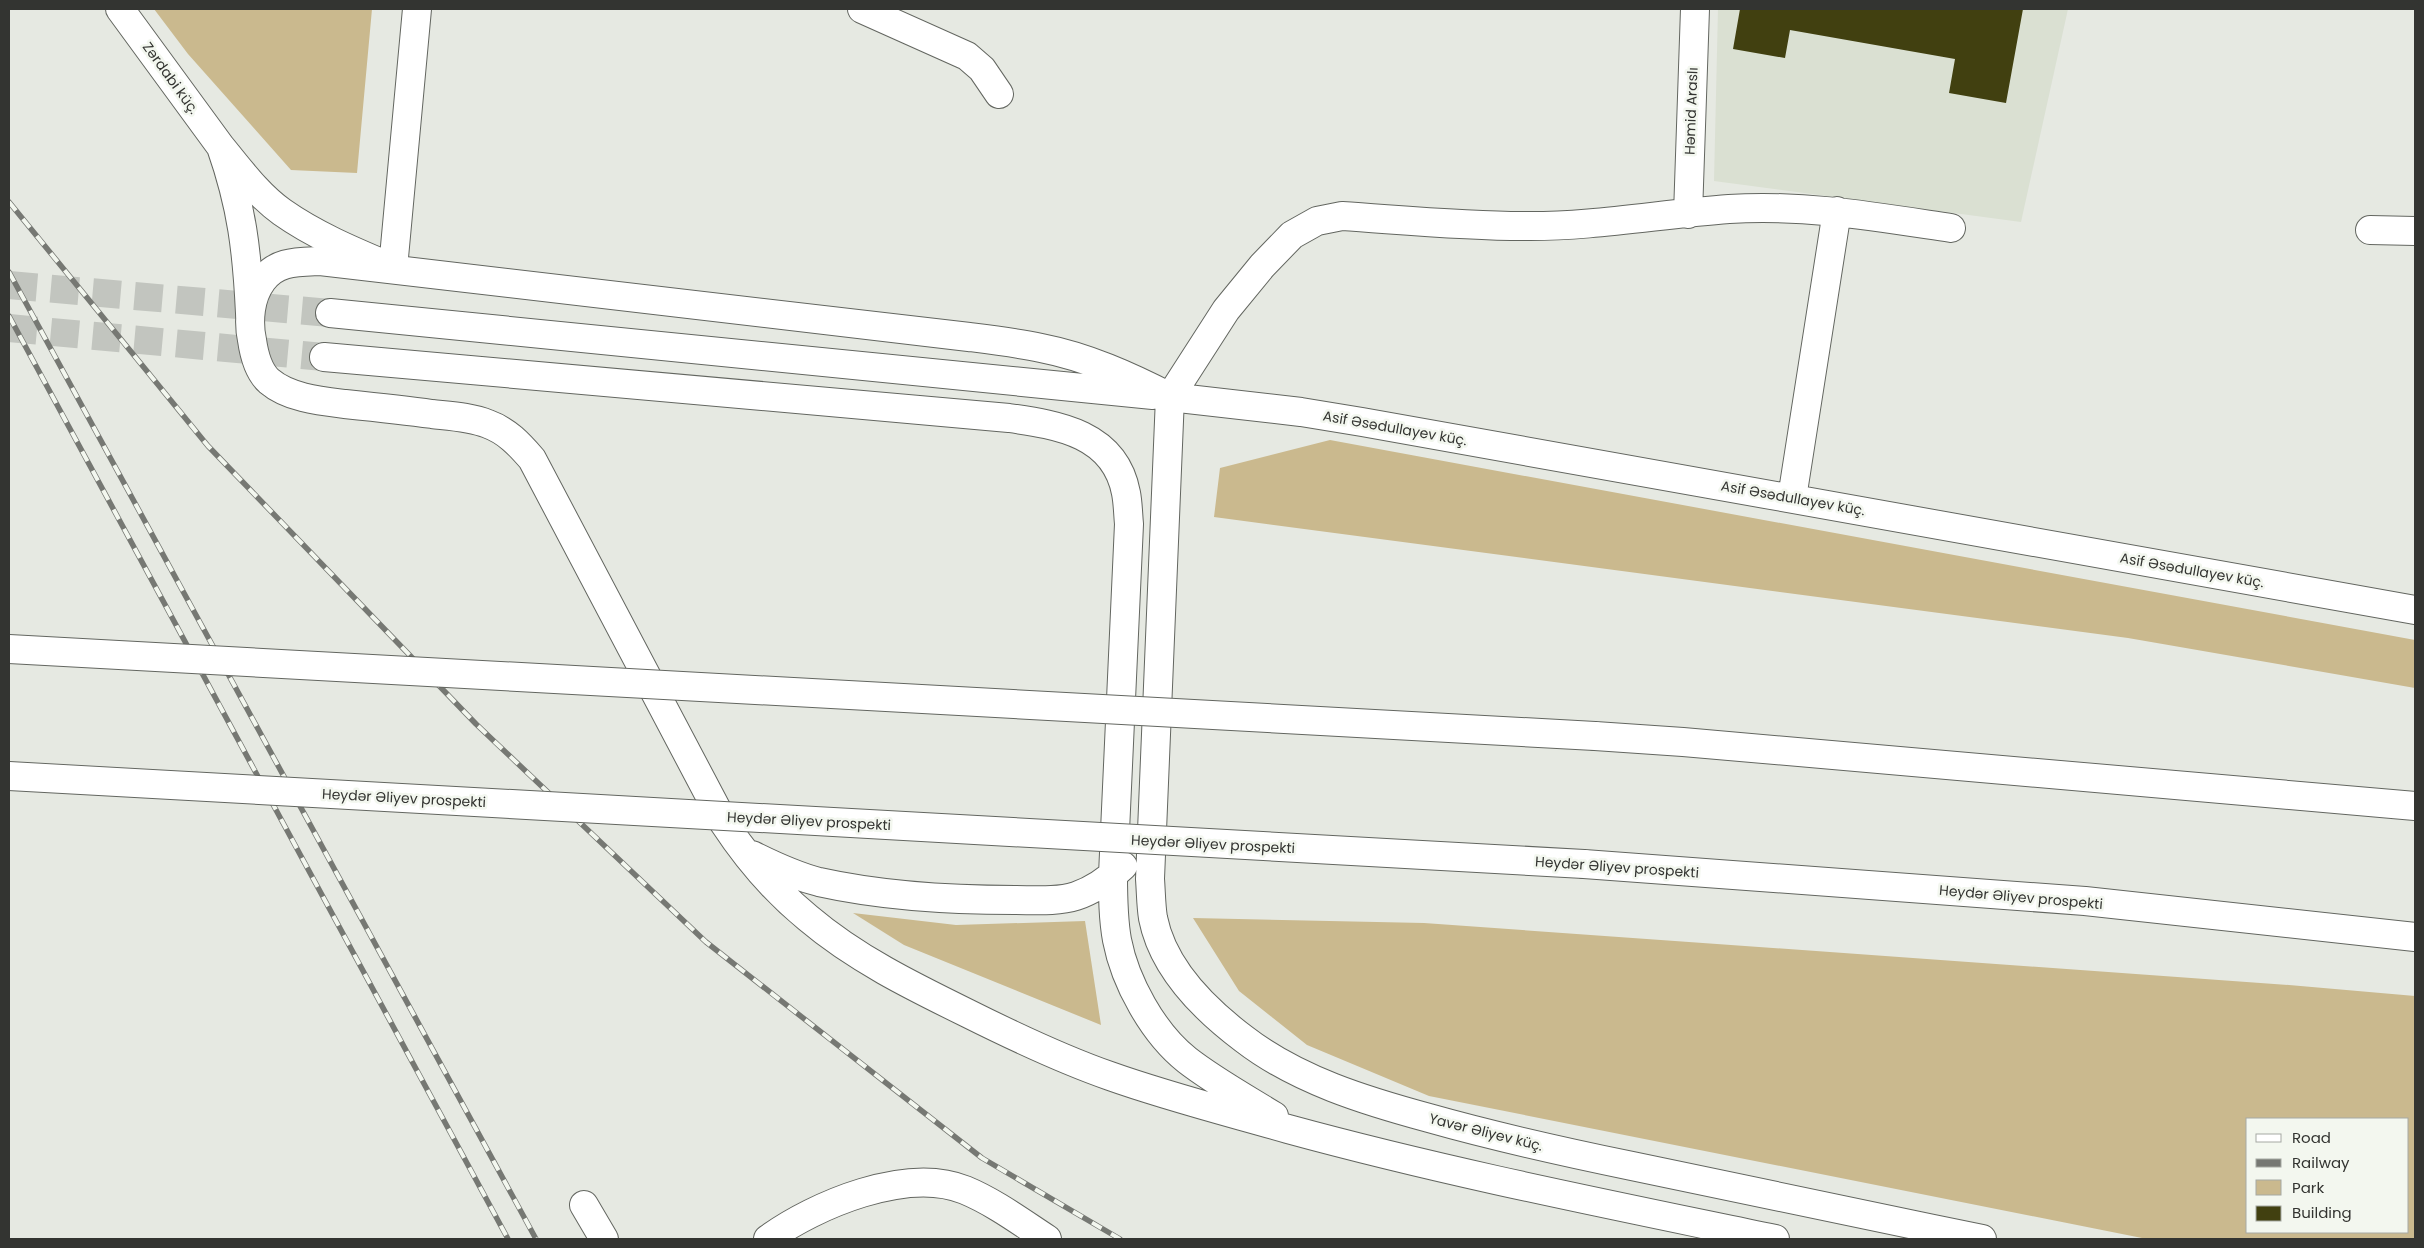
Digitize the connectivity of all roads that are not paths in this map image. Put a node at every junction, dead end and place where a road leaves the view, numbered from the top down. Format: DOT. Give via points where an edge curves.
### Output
graph roads {
  1 [pos="120,9"];
  2 [pos="417,9"];
  3 [pos="862,9"];
  4 [pos="1695,9"];
  5 [pos="999,94"];
  6 [pos="221,147"];
  7 [pos="1837,211"];
  8 [pos="1688,214"];
  9 [pos="1951,228"];
  10 [pos="2370,230"];
  11 [pos="2415,231"];
  12 [pos="392,268"];
  13 [pos="330,313"];
  14 [pos="251,317"];
  15 [pos="324,356"];
  16 [pos="1170,397"];
  17 [pos="1792,498"];
  18 [pos="2415,610"];
  19 [pos="9,649"];
  20 [pos="9,776"];
  21 [pos="2415,806"];
  22 [pos="1151,826"];
  23 [pos="741,849"];
  24 [pos="1113,875"];
  25 [pos="2415,937"];
  26 [pos="1300,1132"];
  27 [pos="584,1205"];
  28 [pos="604,1239"];
  29 [pos="768,1239"];
  30 [pos="1048,1239"];
  31 [pos="1775,1239"];
  32 [pos="1982,1239"];
  1 -- 6 [label="main road, Zərdabi küç."];
  2 -- 12 [label="main road"];
  3 -- 5 [label="main road" via="966,56 982,69"];
  4 -- 8 [label="main road, Həmid Araslı"];
  6 -- 12 [label="main road, Zərdabi küç." via="256,189 281,211 339,245"];
  6 -- 14 [label="main road" via="240,207"];
  7 -- 8 [label="main road" via="1730,209"];
  7 -- 9 [label="main road"];
  7 -- 17 [label="main road"];
  8 -- 16 [label="main road" via="1592,224 1522,226 1342,216 1316,221 1292,235 1262,266 1226,310"];
  10 -- 11 [label="main road"];
  12 -- 14 [label="main road" via="320,261 280,266 268,273 258,287"];
  12 -- 16 [label="main road" via="1042,348 1127,375"];
  13 -- 16 [label="main road, Asif Əsədullayev küç."];
  14 -- 23 [label="main road" via="255,358 269,381 292,394 324,401 460,417 488,423 513,437 532,459 696,774"];
  15 -- 24 [label="main road" via="1009,418 1074,430 1096,444 1116,466 1126,492 1129,524"];
  16 -- 17 [label="main road, Asif Əsədullayev küç." via="1301,412"];
  16 -- 22 [label="main road, Yavər Əliyev küç."];
  17 -- 18 [label="main road, Asif Əsədullayev küç."];
  19 -- 21 [label="main road, bridge" via="1595,736"];
  20 -- 25 [label="main road, Heydər Əliyev prospekti, bridge" via="1584,864 2075,901"];
  22 -- 24 [label="main road" via="1139,848"];
  22 -- 32 [label="main road, Yavər Əliyev küç." via="1150,879 1154,918 1165,952 1186,985 1209,1010 1245,1041 1293,1070 1355,1096 1510,1140"];
  23 -- 24 [label="main road" via="783,870 819,882 901,894 1043,900 1074,896 1094,889"];
  23 -- 26 [label="main road" via="774,887 823,931 923,991 1004,1031 1108,1076"];
  24 -- 26 [label="main road" via="1117,941 1139,1002 1160,1031 1186,1059"];
  26 -- 31 [label="main road" via="1483,1178"];
  27 -- 28 [label="main road"];
  29 -- 30 [label="main road" via="791,1222 831,1204 868,1192 932,1183 964,1190"];
}
